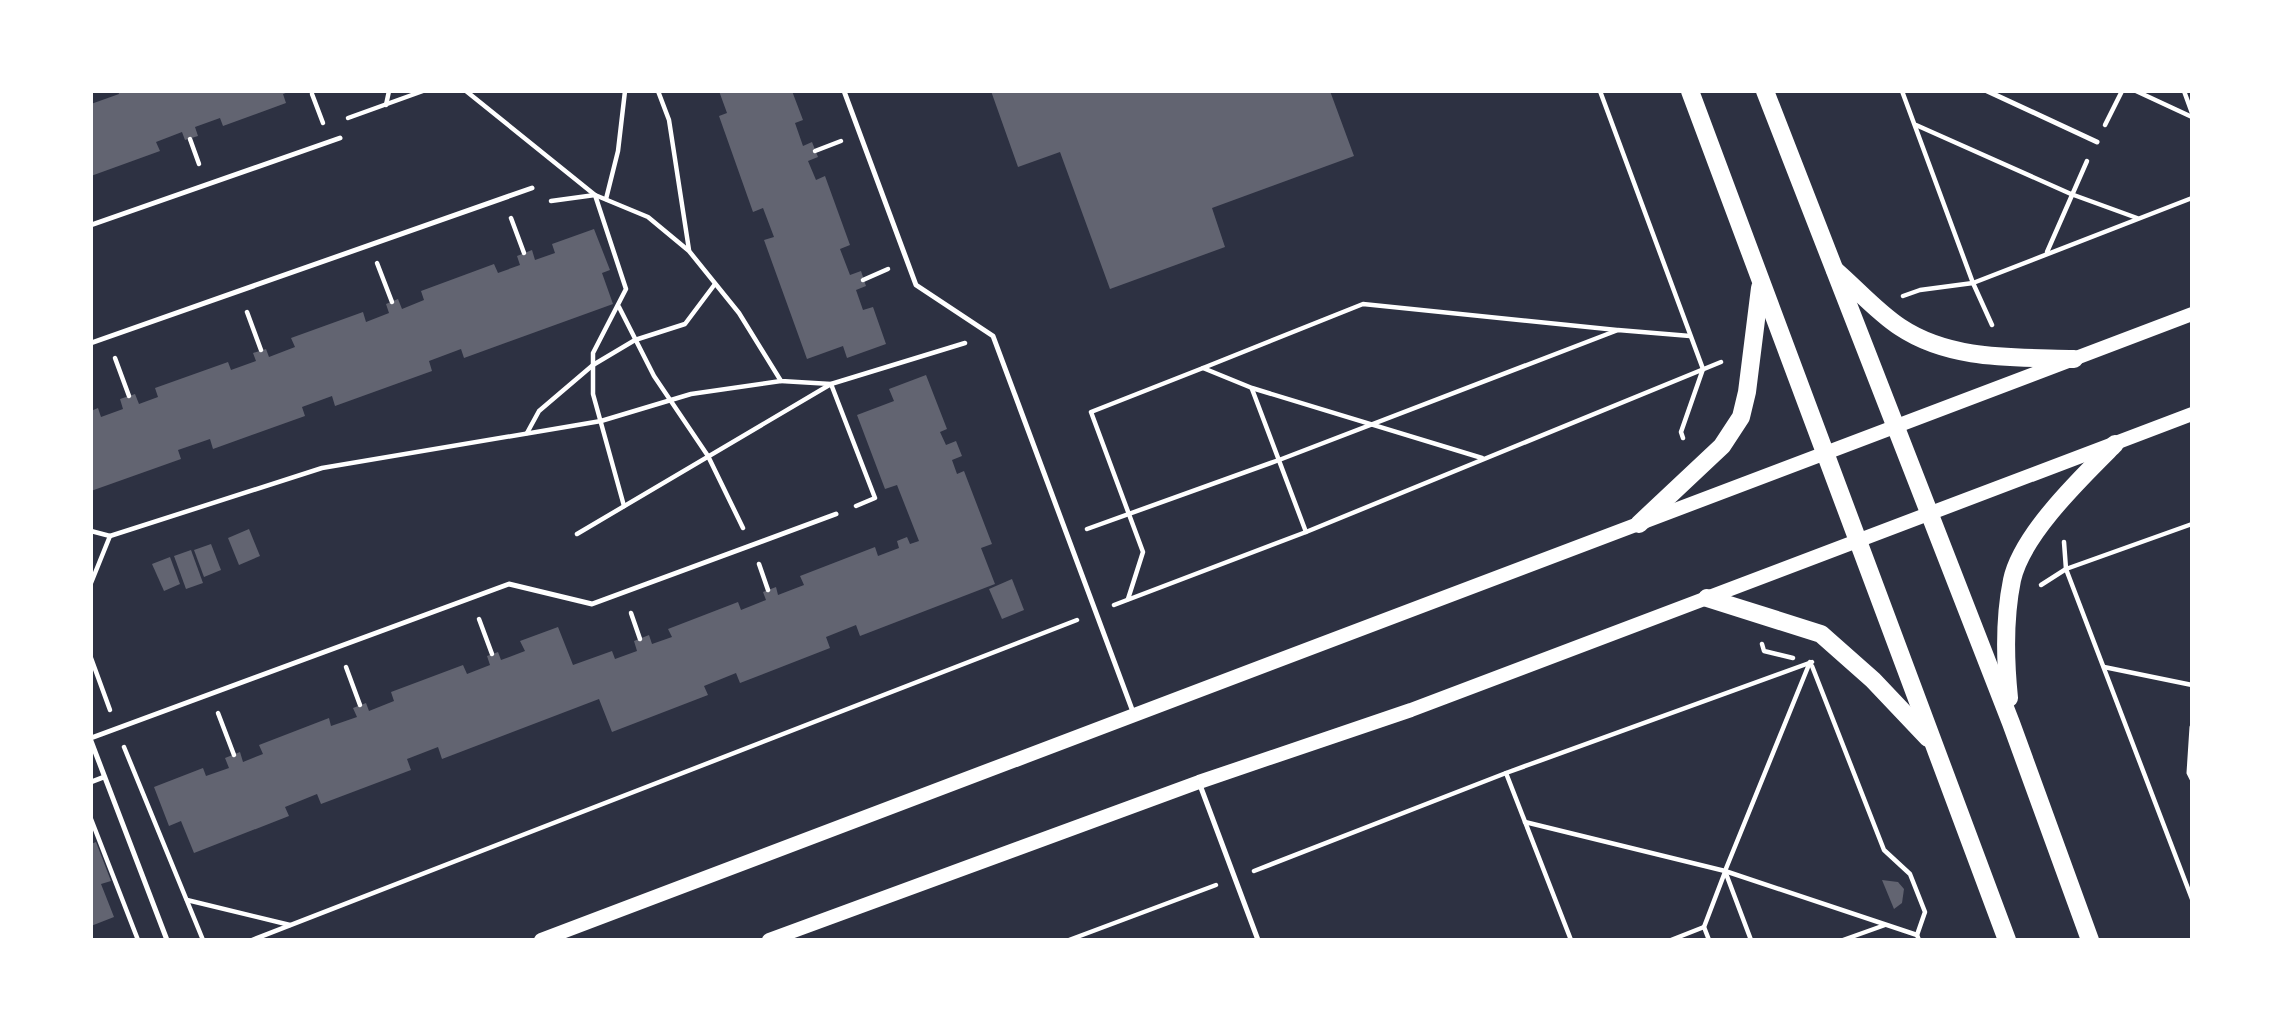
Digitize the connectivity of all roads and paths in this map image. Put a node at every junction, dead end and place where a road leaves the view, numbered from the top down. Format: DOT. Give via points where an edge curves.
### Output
graph roads {
  1 [pos="388,91"];
  2 [pos="423,91"];
  3 [pos="466,91"];
  4 [pos="625,91"];
  5 [pos="659,91"];
  6 [pos="844,91"];
  7 [pos="1600,91"];
  8 [pos="1689,91"];
  9 [pos="1765,91"];
  10 [pos="1902,91"];
  11 [pos="1987,91"];
  12 [pos="2122,91"];
  13 [pos="2136,91"];
  14 [pos="2184,91"];
  15 [pos="312,94"];
  16 [pos="2192,115"];
  17 [pos="324,125"];
  18 [pos="1915,125"];
  19 [pos="340,138"];
  20 [pos="190,139"];
  21 [pos="845,139"];
  22 [pos="2097,142"];
  23 [pos="815,151"];
  24 [pos="200,167"];
  25 [pos="532,188"];
  26 [pos="2071,194"];
  27 [pos="595,195"];
  28 [pos="2192,198"];
  29 [pos="606,199"];
  30 [pos="538,202"];
  31 [pos="518,210"];
  32 [pos="2138,219"];
  33 [pos="91,225"];
  34 [pos="689,251"];
  35 [pos="2047,252"];
  36 [pos="524,253"];
  37 [pos="388,256"];
  38 [pos="376,260"];
  39 [pos="363,265"];
  40 [pos="1831,266"];
  41 [pos="892,268"];
  42 [pos="863,279"];
  43 [pos="1973,283"];
  44 [pos="715,284"];
  45 [pos="1760,285"];
  46 [pos="1903,296"];
  47 [pos="392,302"];
  48 [pos="618,306"];
  49 [pos="245,307"];
  50 [pos="2192,314"];
  51 [pos="1992,325"];
  52 [pos="1618,330"];
  53 [pos="993,336"];
  54 [pos="1690,336"];
  55 [pos="635,340"];
  56 [pos="91,344"];
  57 [pos="261,350"];
  58 [pos="102,358"];
  59 [pos="2074,359"];
  60 [pos="1721,362"];
  61 [pos="593,365"];
  62 [pos="1203,369"];
  63 [pos="1703,369"];
  64 [pos="781,381"];
  65 [pos="831,384"];
  66 [pos="1252,388"];
  67 [pos="129,396"];
  68 [pos="671,400"];
  69 [pos="2192,414"];
  70 [pos="601,421"];
  71 [pos="1368,423"];
  72 [pos="1895,427"];
  73 [pos="527,433"];
  74 [pos="1683,438"];
  75 [pos="2115,444"];
  76 [pos="1824,454"];
  77 [pos="708,456"];
  78 [pos="1482,458"];
  79 [pos="1279,460"];
  80 [pos="624,506"];
  81 [pos="1129,513"];
  82 [pos="836,514"];
  83 [pos="1930,514"];
  84 [pos="1639,524"];
  85 [pos="2192,524"];
  86 [pos="91,531"];
  87 [pos="2063,531"];
  88 [pos="1306,532"];
  89 [pos="577,534"];
  90 [pos="110,536"];
  91 [pos="1068,536"];
  92 [pos="1857,541"];
  93 [pos="751,545"];
  94 [pos="2066,569"];
  95 [pos="91,583"];
  96 [pos="2038,587"];
  97 [pos="471,598"];
  98 [pos="1707,598"];
  99 [pos="1127,600"];
  100 [pos="1096,612"];
  101 [pos="1758,635"];
  102 [pos="338,647"];
  103 [pos="492,654"];
  104 [pos="91,658"];
  105 [pos="1811,662"];
  106 [pos="1821,663"];
  107 [pos="2103,666"];
  108 [pos="2192,685"];
  109 [pos="211,694"];
  110 [pos="360,705"];
  111 [pos="1134,715"];
  112 [pos="2011,723"];
  113 [pos="2192,727"];
  114 [pos="116,728"];
  115 [pos="91,739"];
  116 [pos="1935,746"];
  117 [pos="234,755"];
  118 [pos="1506,774"];
  119 [pos="104,777"];
  120 [pos="2192,779"];
  121 [pos="91,782"];
  122 [pos="1199,782"];
  123 [pos="91,819"];
  124 [pos="1525,822"];
  125 [pos="1725,871"];
  126 [pos="1234,879"];
  127 [pos="2192,899"];
  128 [pos="186,900"];
  129 [pos="290,925"];
  130 [pos="1885,925"];
  131 [pos="1704,927"];
  132 [pos="1918,937"];
  133 [pos="138,940"];
  134 [pos="167,940"];
  135 [pos="203,940"];
  136 [pos="252,940"];
  137 [pos="541,940"];
  138 [pos="769,940"];
  139 [pos="1069,940"];
  140 [pos="1258,940"];
  141 [pos="1571,940"];
  142 [pos="1671,940"];
  143 [pos="1709,940"];
  144 [pos="1751,940"];
  145 [pos="1843,940"];
  146 [pos="2007,940"];
  147 [pos="2090,940"];
  1 -- 2 [label="path" via="386,105"];
  3 -- 27 [label="path"];
  4 -- 29 [label="path" via="618,151"];
  5 -- 34 [label="path" via="669,120"];
  6 -- 53 [label="lane" via="916,285"];
  7 -- 54 [label="path"];
  8 -- 45 [label="main road"];
  9 -- 40 [label="main road"];
  10 -- 18 [label="path"];
  11 -- 22 [label="lane"];
  12 -- 22 [label="path"];
  13 -- 16 [label="path"];
  14 -- 16 [label="path"];
  15 -- 17 [label="path"];
  18 -- 26 [label="path"];
  18 -- 43 [label="path"];
  19 -- 33 [label="lane"];
  20 -- 24 [label="path"];
  21 -- 23 [label="path"];
  22 -- 26 [label="path"];
  25 -- 56 [label="lane"];
  26 -- 32 [label="path"];
  26 -- 35 [label="path"];
  27 -- 29 [label="path"];
  27 -- 30 [label="path"];
  27 -- 48 [label="path" via="625,289"];
  28 -- 32 [label="path"];
  29 -- 34 [label="path" via="648,216"];
  31 -- 36 [label="path" via="509,213"];
  32 -- 35 [label="path"];
  34 -- 44 [label="path"];
  35 -- 43 [label="path"];
  37 -- 38 [label="path"];
  38 -- 39 [label="path"];
  38 -- 47 [label="path"];
  40 -- 59 [label="main road" via="1899,327 1942,349"];
  40 -- 72 [label="main road"];
  41 -- 42 [label="path"];
  43 -- 46 [label="path"];
  43 -- 51 [label="path"];
  44 -- 55 [label="path" via="685,324"];
  44 -- 64 [label="path" via="739,313"];
  45 -- 76 [label="main road"];
  45 -- 84 [label="main road" via="1741,417 1722,446"];
  48 -- 55 [label="path"];
  48 -- 61 [label="path" via="593,353"];
  49 -- 57 [label="path"];
  50 -- 59 [label="main road"];
  52 -- 54 [label="path"];
  52 -- 62 [label="path" via="1363,304"];
  52 -- 71 [label="path"];
  53 -- 65 [label="path"];
  53 -- 91 [label="lane"];
  54 -- 63 [label="path"];
  55 -- 61 [label="path"];
  55 -- 68 [label="path"];
  58 -- 67 [label="path" via="114,354"];
  59 -- 72 [label="main road"];
  60 -- 63 [label="path"];
  61 -- 70 [label="path" via="593,394"];
  61 -- 73 [label="path" via="539,411"];
  62 -- 66 [label="path"];
  62 -- 81 [label="path" via="1091,412"];
  63 -- 74 [label="path" via="1681,432"];
  63 -- 78 [label="path"];
  64 -- 65 [label="path"];
  64 -- 68 [label="path"];
  65 -- 77 [label="path"];
  65 -- 82 [label="path" via="875,498"];
  66 -- 71 [label="path"];
  66 -- 79 [label="path"];
  68 -- 70 [label="path"];
  68 -- 77 [label="path"];
  69 -- 75 [label="main road"];
  70 -- 73 [label="path"];
  70 -- 80 [label="path"];
  71 -- 78 [label="path"];
  71 -- 79 [label="path"];
  72 -- 76 [label="main road"];
  72 -- 83 [label="main road"];
  73 -- 90 [label="path" via="322,468"];
  75 -- 83 [label="main road"];
  75 -- 112 [label="main road" via="2066,492 2035,534 2012,578 2004,654"];
  76 -- 84 [label="main road"];
  76 -- 92 [label="main road"];
  77 -- 80 [label="path"];
  77 -- 93 [label="path"];
  78 -- 88 [label="path"];
  79 -- 81 [label="path"];
  79 -- 88 [label="path"];
  80 -- 89 [label="path"];
  81 -- 91 [label="path"];
  81 -- 99 [label="path" via="1143,552"];
  82 -- 93 [label="lane"];
  83 -- 92 [label="main road"];
  83 -- 112 [label="main road"];
  84 -- 111 [label="main road"];
  85 -- 94 [label="path"];
  86 -- 90 [label="path"];
  87 -- 94 [label="path"];
  88 -- 99 [label="path"];
  90 -- 95 [label="path"];
  91 -- 100 [label="lane"];
  92 -- 98 [label="main road"];
  92 -- 116 [label="main road"];
  93 -- 97 [label="lane" via="592,604 509,584"];
  94 -- 96 [label="path"];
  94 -- 107 [label="path"];
  97 -- 102 [label="lane"];
  97 -- 103 [label="path"];
  98 -- 116 [label="main road" via="1821,634 1873,680"];
  98 -- 122 [label="main road" via="1411,710"];
  99 -- 100 [label="path"];
  100 -- 111 [label="lane"];
  100 -- 129 [label="path"];
  101 -- 105 [label="path" via="1764,651"];
  102 -- 109 [label="lane"];
  102 -- 110 [label="path"];
  104 -- 114 [label="path"];
  105 -- 106 [label="path"];
  105 -- 118 [label="path"];
  105 -- 125 [label="path"];
  105 -- 132 [label="path" via="1884,850 1910,874 1925,912"];
  107 -- 108 [label="path"];
  107 -- 127 [label="path"];
  109 -- 114 [label="lane"];
  109 -- 117 [label="path"];
  111 -- 137 [label="main road"];
  112 -- 147 [label="main road"];
  113 -- 120 [label="lane"];
  114 -- 115 [label="lane"];
  114 -- 128 [label="path"];
  115 -- 119 [label="lane"];
  116 -- 146 [label="main road"];
  118 -- 124 [label="path"];
  118 -- 126 [label="path"];
  119 -- 121 [label="lane"];
  119 -- 134 [label="lane"];
  122 -- 126 [label="lane"];
  122 -- 138 [label="main road"];
  123 -- 133 [label="path"];
  124 -- 125 [label="path"];
  124 -- 141 [label="path"];
  125 -- 130 [label="path"];
  125 -- 131 [label="path"];
  125 -- 144 [label="path"];
  126 -- 139 [label="path"];
  126 -- 140 [label="lane"];
  128 -- 129 [label="path"];
  128 -- 135 [label="path"];
  129 -- 136 [label="path"];
  130 -- 132 [label="path"];
  130 -- 145 [label="path"];
  131 -- 142 [label="path"];
  131 -- 143 [label="path"];
}
